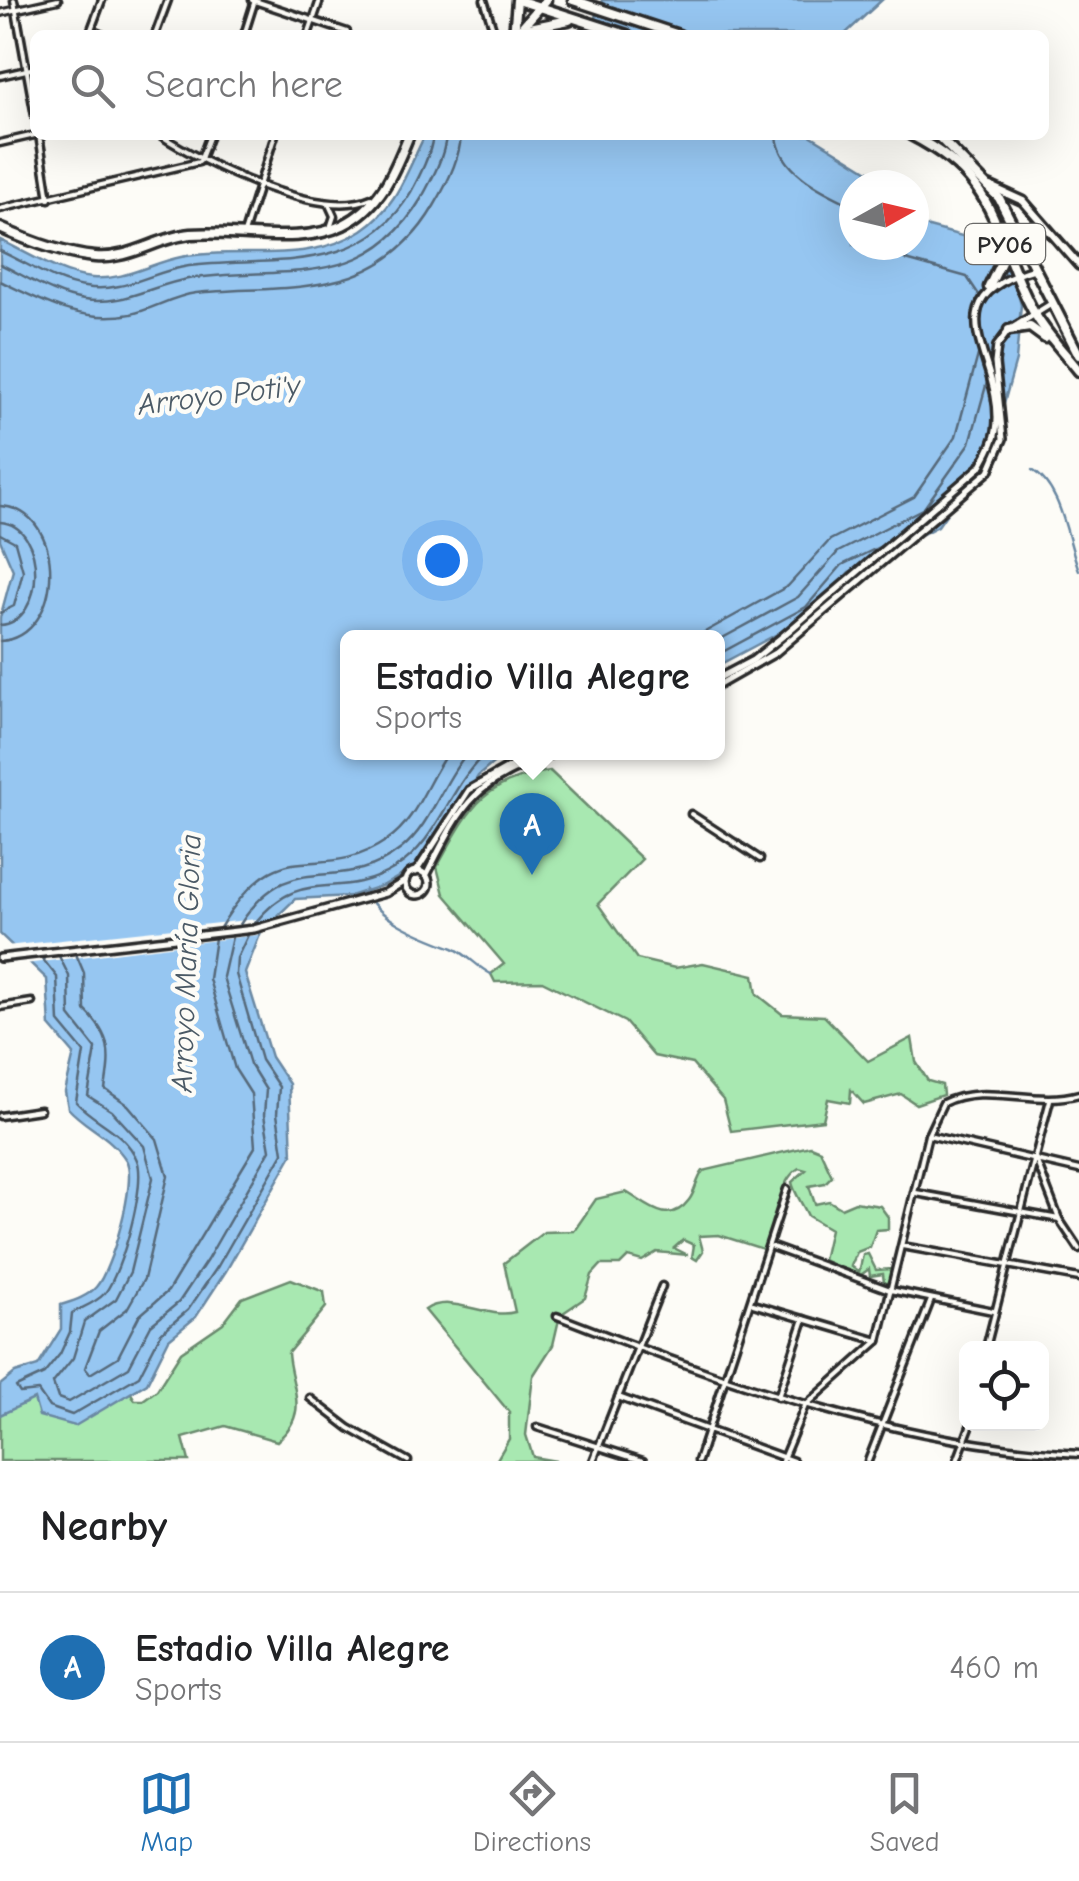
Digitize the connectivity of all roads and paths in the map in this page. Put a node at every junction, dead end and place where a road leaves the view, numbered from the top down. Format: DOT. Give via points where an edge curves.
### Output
graph roads {
  1 [pos="14,0"];
  2 [pos="58,0"];
  3 [pos="102,0"];
  4 [pos="168,0"];
  5 [pos="254,0"];
  6 [pos="320,0"];
  7 [pos="484,0"];
  8 [pos="517,0"];
  9 [pos="546,0"];
  10 [pos="573,0"];
  11 [pos="540,9"];
  12 [pos="16,10"];
  13 [pos="0,14"];
  14 [pos="313,20"];
  15 [pos="584,21"];
  16 [pos="91,30"];
  17 [pos="157,30"];
  18 [pos="245,30"];
  19 [pos="310,30"];
  20 [pos="341,30"];
  21 [pos="493,30"];
  22 [pos="516,30"];
  23 [pos="519,30"];
  24 [pos="524,30"];
  25 [pos="612,30"];
  26 [pos="664,30"];
  27 [pos="30,69"];
  28 [pos="26,70"];
  29 [pos="0,76"];
  30 [pos="30,90"];
  31 [pos="30,137"];
  32 [pos="38,140"];
  33 [pos="167,140"];
  34 [pos="208,140"];
  35 [pos="273,140"];
  36 [pos="407,140"];
  37 [pos="920,140"];
  38 [pos="942,140"];
  39 [pos="0,143"];
  40 [pos="200,162"];
  41 [pos="259,182"];
  42 [pos="987,189"];
  43 [pos="384,190"];
  44 [pos="1020,198"];
  45 [pos="49,199"];
  46 [pos="325,202"];
  47 [pos="1002,205"];
  48 [pos="0,209"];
  49 [pos="997,220"];
  50 [pos="0,228"];
  51 [pos="327,230"];
  52 [pos="244,233"];
  53 [pos="1079,265"];
  54 [pos="1034,269"];
  55 [pos="1015,275"];
  56 [pos="990,288"];
  57 [pos="1051,304"];
  58 [pos="1034,314"];
  59 [pos="1009,330"];
  60 [pos="1079,355"];
  61 [pos="1076,368"];
  62 [pos="725,677"];
  63 [pos="725,678"];
  64 [pos="522,760"];
  65 [pos="538,760"];
  66 [pos="691,814"];
  67 [pos="760,859"];
  68 [pos="416,872"];
  69 [pos="426,876"];
  70 [pos="405,881"];
  71 [pos="408,892"];
  72 [pos="385,893"];
  73 [pos="0,958"];
  74 [pos="32,1002"];
  75 [pos="0,1006"];
  76 [pos="1079,1094"];
  77 [pos="1050,1100"];
  78 [pos="40,1110"];
  79 [pos="0,1116"];
  80 [pos="928,1135"];
  81 [pos="1036,1157"];
  82 [pos="1079,1170"];
  83 [pos="788,1188"];
  84 [pos="915,1193"];
  85 [pos="1018,1212"];
  86 [pos="1059,1219"];
  87 [pos="770,1246"];
  88 [pos="902,1246"];
  89 [pos="1079,1250"];
  90 [pos="1005,1264"];
  91 [pos="1079,1278"];
  92 [pos="662,1286"];
  93 [pos="890,1290"];
  94 [pos="931,1300"];
  95 [pos="753,1304"];
  96 [pos="992,1311"];
  97 [pos="558,1316"];
  98 [pos="804,1319"];
  99 [pos="878,1340"];
  100 [pos="987,1341"];
  101 [pos="638,1348"];
  102 [pos="727,1382"];
  103 [pos="618,1397"];
  104 [pos="310,1398"];
  105 [pos="778,1398"];
  106 [pos="805,1406"];
  107 [pos="883,1424"];
  108 [pos="537,1428"];
  109 [pos="709,1430"];
  110 [pos="969,1431"];
  111 [pos="965,1442"];
  112 [pos="599,1445"];
  113 [pos="1079,1454"];
  114 [pos="782,1459"];
  115 [pos="408,1461"];
  116 [pos="593,1461"];
  117 [pos="643,1461"];
  118 [pos="698,1461"];
  119 [pos="793,1461"];
  120 [pos="868,1461"];
  121 [pos="957,1461"];
  122 [pos="1076,1461"];
  1 -- 12 [label="street"];
  2 -- 12 [label="street"];
  3 -- 16 [label="street"];
  4 -- 17 [label="street"];
  5 -- 14 [label="street"];
  5 -- 18 [label="street"];
  6 -- 14 [label="street"];
  7 -- 21 [label="street"];
  8 -- 11 [label="main road"];
  8 -- 22 [label="main road"];
  9 -- 11 [label="main road"];
  10 -- 26 [label="main road"];
  11 -- 15 [label="main road"];
  11 -- 23 [label="main road"];
  12 -- 13 [label="street"];
  12 -- 28 [label="street"];
  14 -- 19 [label="street"];
  14 -- 20 [label="street"];
  15 -- 24 [label="main road"];
  15 -- 25 [label="main road"];
  27 -- 28 [label="street"];
  28 -- 29 [label="street"];
  28 -- 30 [label="street"];
  31 -- 39 [label="street"];
  32 -- 45 [label="street"];
  33 -- 40 [label="street"];
  34 -- 40 [label="street"];
  35 -- 41 [label="street"];
  36 -- 43 [label="main road"];
  37 -- 42 [label="main road, PY06"];
  38 -- 42 [label="main road, PY06"];
  40 -- 41 [label="street"];
  40 -- 45 [label="street"];
  41 -- 46 [label="street"];
  41 -- 52 [label="street"];
  42 -- 44 [label="main road"];
  42 -- 47 [label="main road"];
  42 -- 49 [label="main road, PY06"];
  43 -- 46 [label="street" via="350,205"];
  43 -- 51 [label="main road" via="359,215"];
  44 -- 47 [label="main road"];
  44 -- 53 [label="main road"];
  45 -- 48 [label="street"];
  46 -- 51 [label="street" via="334,216"];
  47 -- 54 [label="main road, PY06"];
  49 -- 55 [label="main road, PY06"];
  49 -- 56 [label="main road" via="1000,262"];
  50 -- 52 [label="main road" via="98,257 178,236"];
  51 -- 52 [label="main road"];
  54 -- 55 [label="street"];
  54 -- 57 [label="main road, PY06"];
  55 -- 56 [label="street"];
  55 -- 58 [label="main road, PY06"];
  56 -- 62 [label="street" via="977,309 976,327 996,420 980,467 783,636"];
  57 -- 58 [label="street"];
  57 -- 60 [label="main road, PY06"];
  58 -- 59 [label="street"];
  58 -- 61 [label="main road, PY06"];
  59 -- 61 [label="main road" via="1038,331"];
  59 -- 63 [label="street" via="995,363 1004,429 990,471 775,653"];
  64 -- 68 [label="street" via="468,790"];
  65 -- 69 [label="street" via="476,792"];
  66 -- 67 [label="street"];
  68 -- 69 [label="street"];
  68 -- 70 [label="street"];
  69 -- 71 [label="street" via="425,892"];
  70 -- 71 [label="street"];
  70 -- 72 [label="street"];
  71 -- 72 [label="street"];
  72 -- 73 [label="street" via="254,929"];
  74 -- 75 [label="street"];
  76 -- 77 [label="street"];
  77 -- 80 [label="street" via="953,1097 936,1112"];
  77 -- 81 [label="street"];
  78 -- 79 [label="street"];
  80 -- 81 [label="street"];
  80 -- 84 [label="street"];
  81 -- 82 [label="street"];
  81 -- 85 [label="street"];
  81 -- 86 [label="street"];
  83 -- 87 [label="street"];
  84 -- 85 [label="street"];
  84 -- 88 [label="street"];
  85 -- 86 [label="street"];
  85 -- 90 [label="street"];
  86 -- 89 [label="street"];
  87 -- 93 [label="street"];
  87 -- 95 [label="street"];
  88 -- 90 [label="street"];
  88 -- 93 [label="street"];
  90 -- 91 [label="street"];
  90 -- 96 [label="street"];
  92 -- 101 [label="street"];
  93 -- 94 [label="street"];
  93 -- 99 [label="street"];
  94 -- 96 [label="street"];
  94 -- 107 [label="street"];
  95 -- 98 [label="street"];
  95 -- 102 [label="street"];
  96 -- 100 [label="street"];
  97 -- 101 [label="street"];
  98 -- 99 [label="street"];
  98 -- 105 [label="street"];
  99 -- 106 [label="street"];
  101 -- 102 [label="street"];
  101 -- 103 [label="street"];
  102 -- 105 [label="street"];
  102 -- 109 [label="street"];
  103 -- 109 [label="street"];
  103 -- 112 [label="street"];
  104 -- 115 [label="street"];
  105 -- 106 [label="street"];
  106 -- 107 [label="street"];
  106 -- 114 [label="street"];
  107 -- 111 [label="street"];
  107 -- 120 [label="street"];
  108 -- 112 [label="street"];
  109 -- 114 [label="street"];
  109 -- 118 [label="street"];
  110 -- 111 [label="street"];
  111 -- 113 [label="street"];
  111 -- 121 [label="street"];
  112 -- 116 [label="street"];
  112 -- 117 [label="street"];
  113 -- 122 [label="street"];
  114 -- 119 [label="street"];
}
